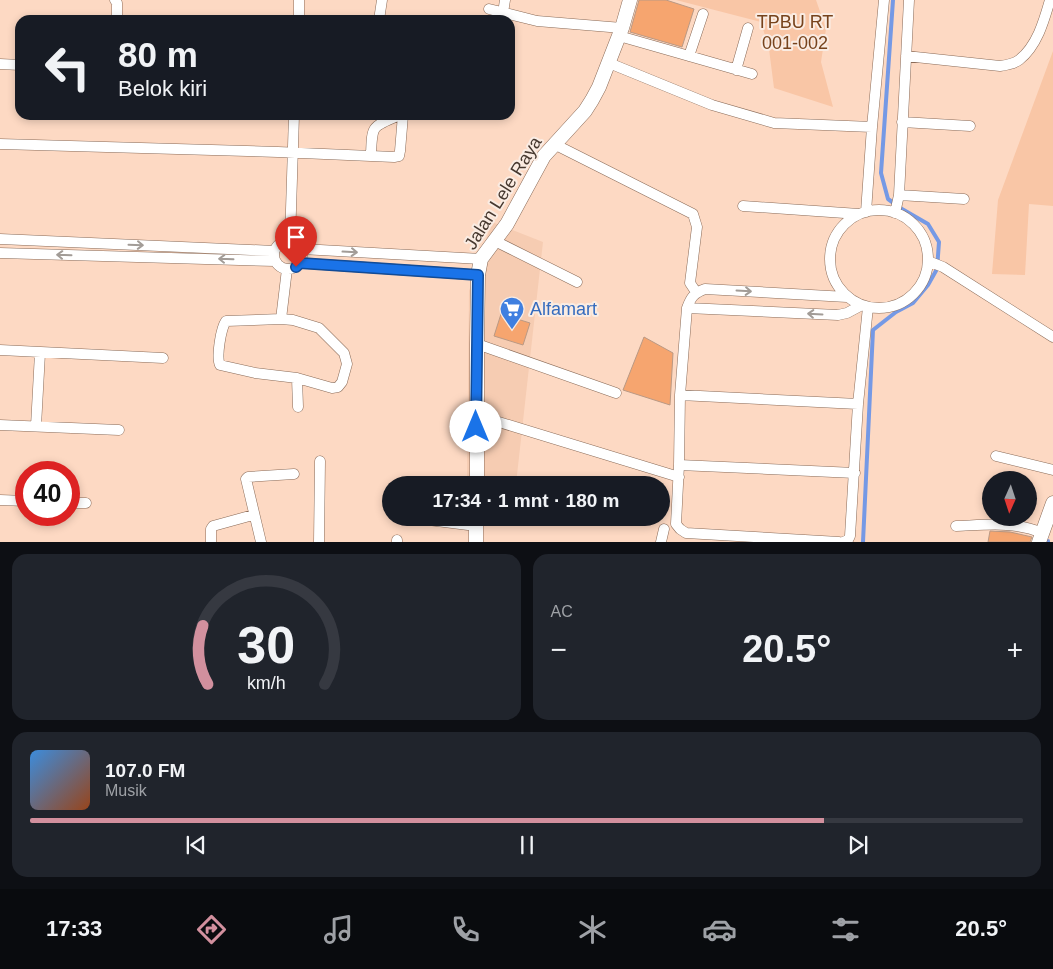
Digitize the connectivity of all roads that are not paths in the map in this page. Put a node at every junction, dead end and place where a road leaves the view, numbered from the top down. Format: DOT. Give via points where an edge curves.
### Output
graph roads {
  1 [pos="115,0"];
  2 [pos="299,0"];
  3 [pos="382,0"];
  4 [pos="505,0"];
  5 [pos="630,0"];
  6 [pos="884,0"];
  7 [pos="909,0"];
  8 [pos="1050,0"];
  9 [pos="489,10"];
  10 [pos="503,13"];
  11 [pos="703,14"];
  12 [pos="117,15"];
  13 [pos="299,15"];
  14 [pos="380,15"];
  15 [pos="512,15"];
  16 [pos="515,16"];
  17 [pos="748,28"];
  18 [pos="620,32"];
  19 [pos="689,56"];
  20 [pos="906,56"];
  21 [pos="609,63"];
  22 [pos="0,64"];
  23 [pos="15,65"];
  24 [pos="736,70"];
  25 [pos="752,74"];
  26 [pos="294,120"];
  27 [pos="388,120"];
  28 [pos="401,120"];
  29 [pos="902,122"];
  30 [pos="970,126"];
  31 [pos="872,127"];
  32 [pos="0,144"];
  33 [pos="554,144"];
  34 [pos="292,152"];
  35 [pos="371,156"];
  36 [pos="964,199"];
  37 [pos="898,204"];
  38 [pos="743,206"];
  39 [pos="863,213"];
  40 [pos="0,239"];
  41 [pos="290,240"];
  42 [pos="494,241"];
  43 [pos="302,249"];
  44 [pos="0,253"];
  45 [pos="275,256"];
  46 [pos="481,259"];
  47 [pos="928,261"];
  48 [pos="300,263"];
  49 [pos="287,269"];
  50 [pos="478,275"];
  51 [pos="577,282"];
  52 [pos="696,292"];
  53 [pos="848,297"];
  54 [pos="865,306"];
  55 [pos="687,308"];
  56 [pos="281,319"];
  57 [pos="1053,337"];
  58 [pos="476,344"];
  59 [pos="0,350"];
  60 [pos="40,352"];
  61 [pos="163,358"];
  62 [pos="297,378"];
  63 [pos="616,393"];
  64 [pos="680,395"];
  65 [pos="858,404"];
  66 [pos="298,407"];
  67 [pos="476,415"];
  68 [pos="0,424"];
  69 [pos="36,426"];
  70 [pos="119,430"];
  71 [pos="996,456"];
  72 [pos="320,461"];
  73 [pos="680,465"];
  74 [pos="1053,470"];
  75 [pos="854,473"];
  76 [pos="294,474"];
  77 [pos="477,476"];
  78 [pos="679,477"];
  79 [pos="0,500"];
  80 [pos="15,501"];
  81 [pos="1053,503"];
  82 [pos="80,504"];
  83 [pos="86,504"];
  84 [pos="253,515"];
  85 [pos="476,526"];
  86 [pos="956,526"];
  87 [pos="664,529"];
  88 [pos="1040,537"];
  89 [pos="212,542"];
  90 [pos="261,542"];
  91 [pos="319,542"];
  92 [pos="476,542"];
  93 [pos="662,542"];
  94 [pos="839,542"];
  95 [pos="843,542"];
  1 -- 12 [label="street"];
  2 -- 13 [label="street"];
  3 -- 14 [label="street"];
  4 -- 10 [label="street"];
  5 -- 18 [label="street, Jalan Lele Raya"];
  6 -- 31 [label="street"];
  7 -- 20 [label="street"];
  8 -- 20 [label="street" via="1034,41 1019,61 1012,64 1000,66"];
  9 -- 10 [label="street"];
  10 -- 15 [label="street"];
  11 -- 19 [label="street"];
  16 -- 18 [label="street"];
  17 -- 24 [label="street"];
  18 -- 19 [label="street"];
  18 -- 21 [label="street, Jalan Lele Raya"];
  19 -- 24 [label="street"];
  20 -- 29 [label="street"];
  21 -- 31 [label="street" via="712,105 774,123"];
  21 -- 33 [label="street, Jalan Lele Raya" via="585,111"];
  22 -- 23 [label="street"];
  24 -- 25 [label="street"];
  26 -- 34 [label="street"];
  27 -- 35 [label="street" via="373,129"];
  28 -- 35 [label="street" via="399,156"];
  29 -- 30 [label="street"];
  29 -- 37 [label="street"];
  31 -- 39 [label="street"];
  32 -- 34 [label="street"];
  33 -- 42 [label="street, Jalan Lele Raya"];
  33 -- 52 [label="street" via="693,214 697,227 690,283"];
  34 -- 35 [label="street"];
  34 -- 41 [label="street"];
  36 -- 37 [label="street"];
  37 -- 39 [label="street"];
  37 -- 47 [label="street" via="922,237"];
  38 -- 39 [label="street"];
  39 -- 53 [label="street" via="840,229 830,252 833,277"];
  40 -- 45 [label="street, one-way"];
  41 -- 43 [label="street"];
  41 -- 45 [label="street" via="280,243"];
  42 -- 46 [label="street, Jalan Lele Raya"];
  42 -- 51 [label="street"];
  43 -- 46 [label="street, one-way"];
  43 -- 48 [label="street"];
  45 -- 44 [label="street, one-way"];
  45 -- 49 [label="street" via="281,268"];
  46 -- 50 [label="street, Jalan Lele Raya"];
  47 -- 54 [label="street" via="926,274 911,296 889,307"];
  47 -- 57 [label="street" via="943,267"];
  48 -- 49 [label="street"];
  48 -- 50 [label="street"];
  49 -- 56 [label="street"];
  50 -- 58 [label="street, Jalan Lele Raya"];
  52 -- 53 [label="street, one-way" via="705,289"];
  52 -- 55 [label="street"];
  53 -- 54 [label="street"];
  54 -- 55 [label="street, one-way" via="838,315"];
  54 -- 65 [label="street"];
  55 -- 64 [label="street"];
  56 -- 62 [label="street" via="319,328 344,353 347,364 338,387"];
  56 -- 62 [label="street" via="226,321 218,361 220,365 255,373"];
  58 -- 63 [label="street"];
  58 -- 67 [label="street, Jalan Lele Raya"];
  59 -- 60 [label="street"];
  60 -- 61 [label="street"];
  60 -- 69 [label="street"];
  62 -- 66 [label="street"];
  64 -- 65 [label="street"];
  64 -- 73 [label="street"];
  65 -- 75 [label="street"];
  67 -- 77 [label="street, Jalan Lele Raya"];
  67 -- 78 [label="street"];
  68 -- 69 [label="street"];
  69 -- 70 [label="street"];
  71 -- 74 [label="street"];
  72 -- 91 [label="street"];
  73 -- 75 [label="street"];
  73 -- 78 [label="street"];
  75 -- 95 [label="street" via="850,536"];
  76 -- 84 [label="street" via="246,479"];
  78 -- 94 [label="street" via="676,524 686,533"];
  79 -- 80 [label="street"];
  81 -- 88 [label="street"];
  82 -- 83 [label="street"];
  84 -- 89 [label="street" via="213,526"];
  84 -- 90 [label="street"];
  85 -- 92 [label="street"];
  86 -- 88 [label="street" via="1005,524 1035,530"];
  87 -- 93 [label="street"];
}
